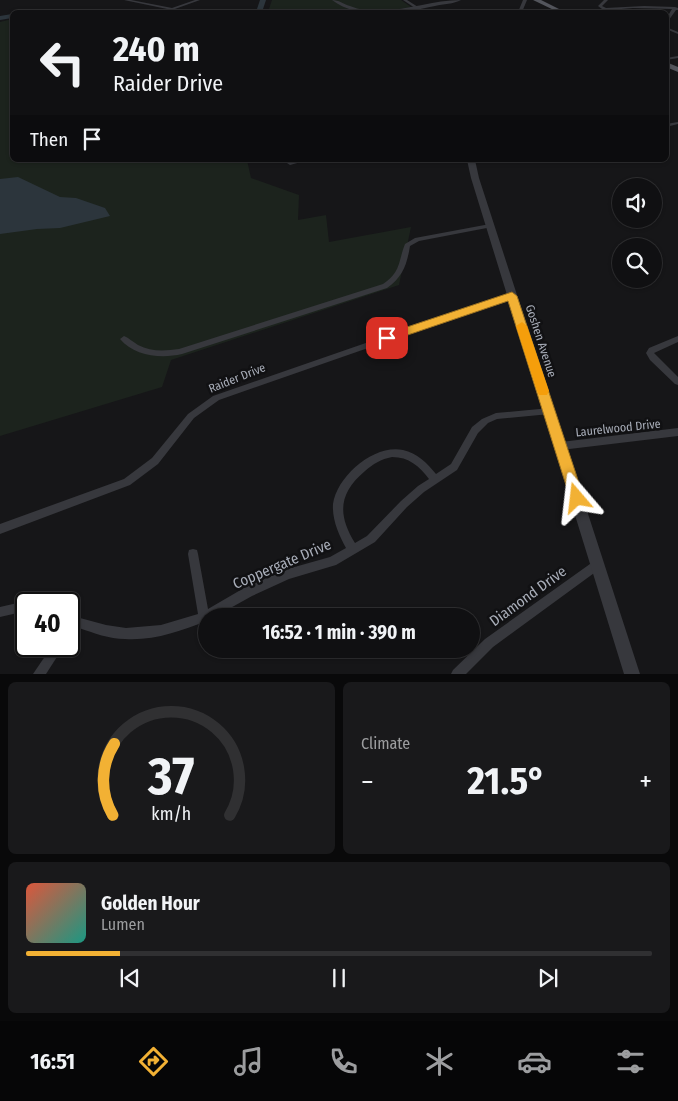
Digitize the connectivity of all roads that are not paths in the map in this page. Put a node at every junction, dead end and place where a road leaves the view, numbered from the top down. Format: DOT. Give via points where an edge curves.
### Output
graph roads {
  1 [pos="126,0"];
  2 [pos="198,0"];
  3 [pos="334,0"];
  4 [pos="405,0"];
  5 [pos="459,0"];
  6 [pos="536,0"];
  7 [pos="606,0"];
  8 [pos="416,7"];
  9 [pos="663,7"];
  10 [pos="605,9"];
  11 [pos="677,9"];
  12 [pos="359,10"];
  13 [pos="399,10"];
  14 [pos="558,10"];
  15 [pos="599,10"];
  16 [pos="662,10"];
  17 [pos="669,20"];
  18 [pos="295,162"];
  19 [pos="471,162"];
  20 [pos="290,163"];
  21 [pos="490,226"];
  22 [pos="512,296"];
  23 [pos="124,340"];
  24 [pos="678,340"];
  25 [pos="678,382"];
  26 [pos="550,411"];
  27 [pos="678,432"];
  28 [pos="561,446"];
  29 [pos="435,480"];
  30 [pos="0,529"];
  31 [pos="352,548"];
  32 [pos="193,554"];
  33 [pos="597,564"];
  34 [pos="202,608"];
  35 [pos="220,608"];
  36 [pos="15,609"];
  37 [pos="0,612"];
  38 [pos="198,619"];
  39 [pos="80,621"];
  40 [pos="51,657"];
  41 [pos="39,674"];
  42 [pos="457,674"];
  43 [pos="632,674"];
  1 -- 2 [label="street" via="175,9"];
  3 -- 12 [label="street" via="347,8"];
  4 -- 8 [label="street"];
  5 -- 8 [label="street"];
  6 -- 14 [label="main road"];
  7 -- 10 [label="street" via="600,6"];
  8 -- 13 [label="street"];
  9 -- 10 [label="street"];
  9 -- 11 [label="street"];
  9 -- 16 [label="street"];
  10 -- 15 [label="street"];
  11 -- 17 [label="street"];
  18 -- 20 [label="street"];
  19 -- 21 [label="street, Goshen Avenue"];
  21 -- 22 [label="street, Goshen Avenue"];
  21 -- 23 [label="street" via="417,239 408,245 402,271 385,286 179,352 152,354"];
  22 -- 26 [label="street, Goshen Avenue"];
  22 -- 30 [label="street, Raider Drive" via="216,398 191,416 155,461 127,482"];
  24 -- 25 [label="street" via="650,353"];
  26 -- 28 [label="street, Goshen Avenue"];
  26 -- 29 [label="street, Coppergate Drive" via="496,416 485,421 475,430 454,467"];
  27 -- 28 [label="street, Laurelwood Drive"];
  28 -- 33 [label="street, Goshen Avenue"];
  29 -- 31 [label="street, Coppergate Drive" via="404,504 371,539"];
  29 -- 31 [label="street" via="424,466 404,454 388,453 376,457 353,474 343,486 337,516"];
  31 -- 35 [label="street, Coppergate Drive" via="332,561 288,574"];
  32 -- 34 [label="street"];
  33 -- 42 [label="street, Diamond Drive" via="489,643"];
  33 -- 43 [label="street, Goshen Avenue"];
  36 -- 37 [label="street"];
  38 -- 39 [label="street, Coppergate Drive" via="162,631 126,634 106,631"];
  40 -- 41 [label="street"];
}
